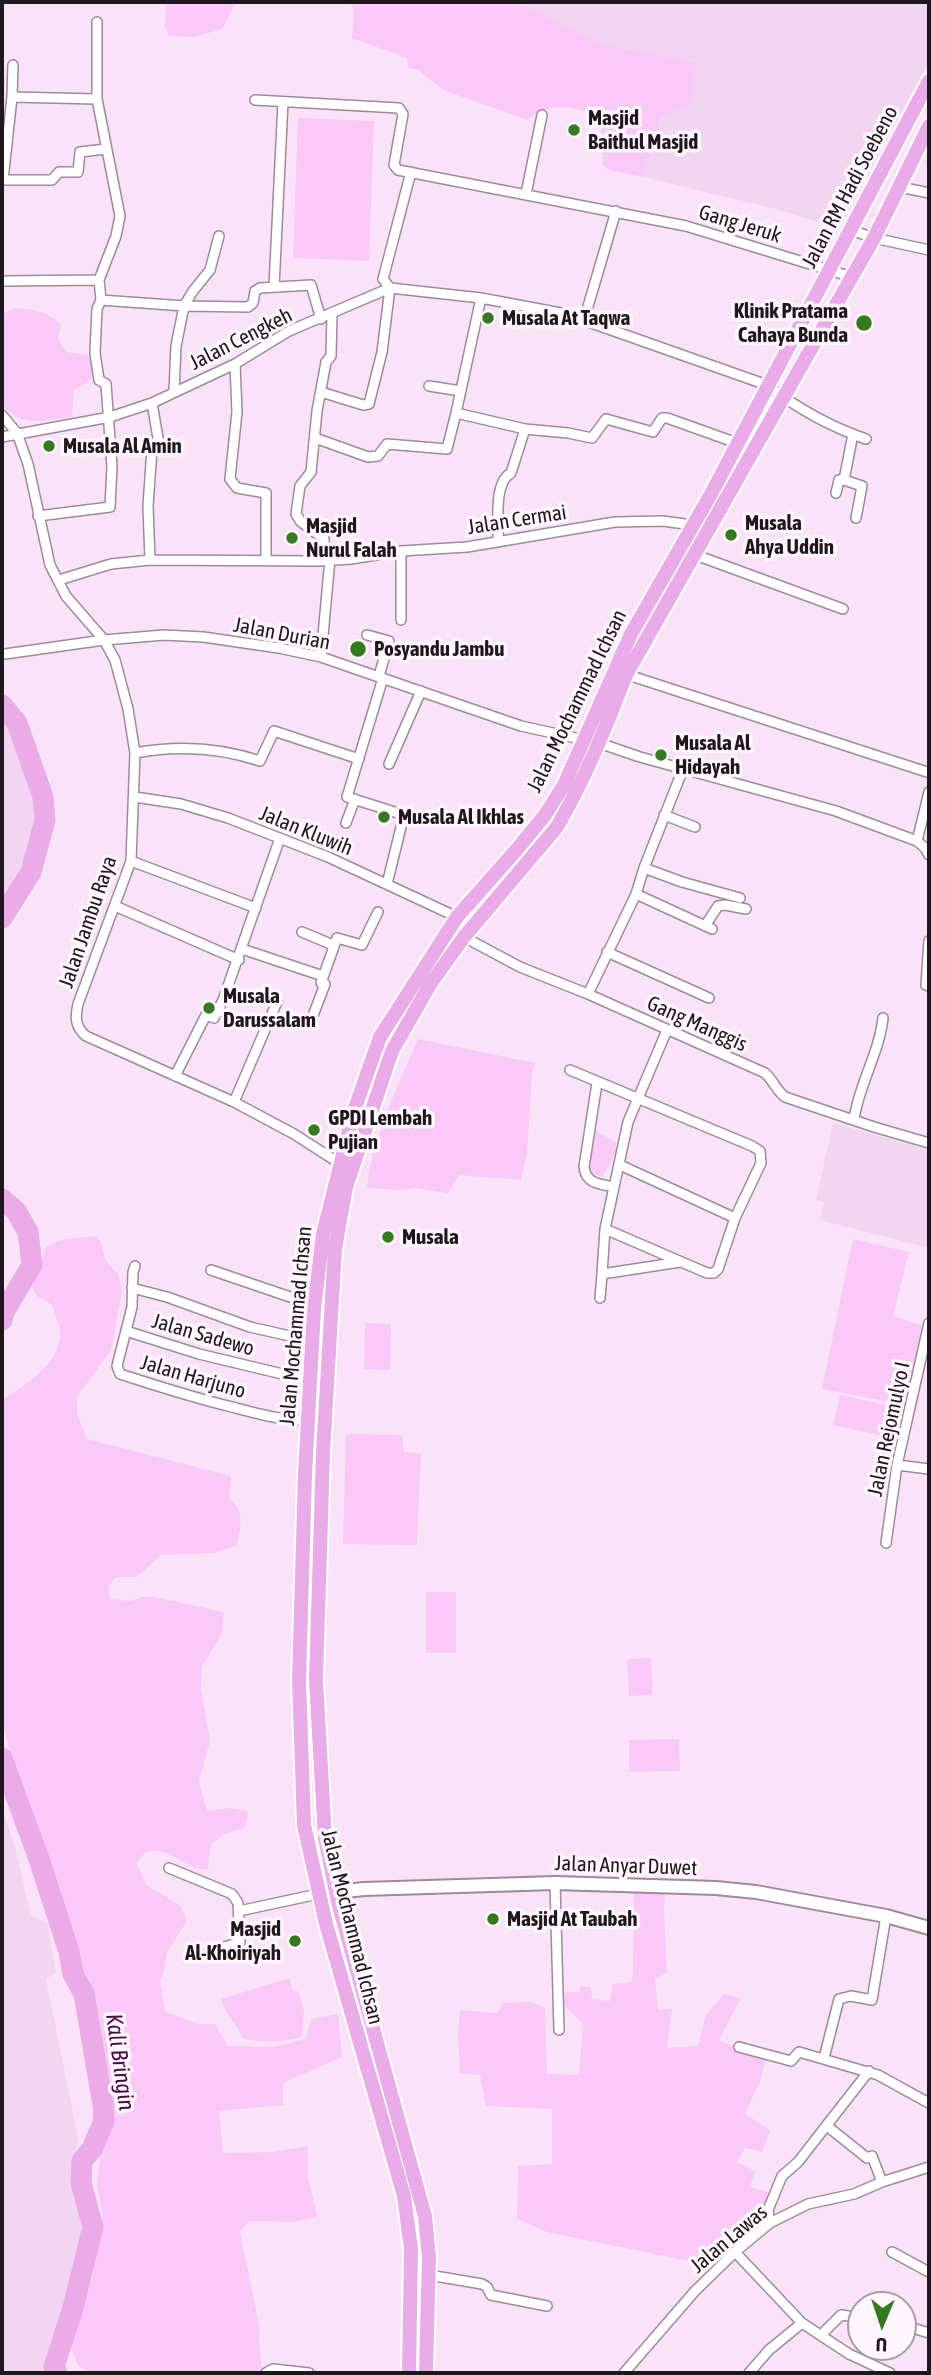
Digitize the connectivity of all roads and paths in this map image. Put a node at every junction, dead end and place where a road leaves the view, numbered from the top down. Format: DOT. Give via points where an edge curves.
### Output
graph roads {
  1 [pos="97,22"];
  2 [pos="13,65"];
  3 [pos="929,81"];
  4 [pos="12,97"];
  5 [pos="97,99"];
  6 [pos="255,100"];
  7 [pos="283,102"];
  8 [pos="542,116"];
  9 [pos="929,126"];
  10 [pos="106,149"];
  11 [pos="411,172"];
  12 [pos="2,180"];
  13 [pos="877,182"];
  14 [pos="900,187"];
  15 [pos="929,193"];
  16 [pos="526,194"];
  17 [pos="616,211"];
  18 [pos="852,230"];
  19 [pos="219,236"];
  20 [pos="874,238"];
  21 [pos="929,250"];
  22 [pos="830,269"];
  23 [pos="852,277"];
  24 [pos="99,280"];
  25 [pos="2,281"];
  26 [pos="274,287"];
  27 [pos="390,288"];
  28 [pos="481,298"];
  29 [pos="101,300"];
  30 [pos="184,306"];
  31 [pos="332,314"];
  32 [pos="321,318"];
  33 [pos="584,320"];
  34 [pos="235,364"];
  35 [pos="429,386"];
  36 [pos="767,386"];
  37 [pos="461,391"];
  38 [pos="174,392"];
  39 [pos="321,392"];
  40 [pos="785,398"];
  41 [pos="152,403"];
  42 [pos="456,413"];
  43 [pos="2,415"];
  44 [pos="110,417"];
  45 [pos="524,429"];
  46 [pos="17,433"];
  47 [pos="853,435"];
  48 [pos="2,437"];
  49 [pos="315,438"];
  50 [pos="866,439"];
  51 [pos="737,443"];
  52 [pos="844,480"];
  53 [pos="836,493"];
  54 [pos="38,516"];
  55 [pos="856,518"];
  56 [pos="692,525"];
  57 [pos="708,531"];
  58 [pos="498,542"];
  59 [pos="679,547"];
  60 [pos="401,551"];
  61 [pos="696,555"];
  62 [pos="150,560"];
  63 [pos="266,560"];
  64 [pos="328,560"];
  65 [pos="59,580"];
  66 [pos="843,609"];
  67 [pos="401,620"];
  68 [pos="367,635"];
  69 [pos="104,640"];
  70 [pos="5,654"];
  71 [pos="321,657"];
  72 [pos="620,673"];
  73 [pos="381,677"];
  74 [pos="421,691"];
  75 [pos="584,740"];
  76 [pos="599,743"];
  77 [pos="135,752"];
  78 [pos="359,759"];
  79 [pos="389,764"];
  80 [pos="683,769"];
  81 [pos="927,772"];
  82 [pos="929,792"];
  83 [pos="135,797"];
  84 [pos="355,799"];
  85 [pos="664,815"];
  86 [pos="346,823"];
  87 [pos="695,827"];
  88 [pos="280,838"];
  89 [pos="917,841"];
  90 [pos="929,855"];
  91 [pos="131,861"];
  92 [pos="644,868"];
  93 [pos="387,884"];
  94 [pos="636,894"];
  95 [pos="740,898"];
  96 [pos="116,906"];
  97 [pos="256,908"];
  98 [pos="746,909"];
  99 [pos="378,912"];
  100 [pos="453,923"];
  101 [pos="302,932"];
  102 [pos="468,932"];
  103 [pos="929,941"];
  104 [pos="334,945"];
  105 [pos="242,949"];
  106 [pos="607,952"];
  107 [pos="239,960"];
  108 [pos="323,976"];
  109 [pos="929,986"];
  110 [pos="588,994"];
  111 [pos="709,998"];
  112 [pos="277,1002"];
  113 [pos="314,1013"];
  114 [pos="883,1018"];
  115 [pos="667,1030"];
  116 [pos="570,1070"];
  117 [pos="175,1076"];
  118 [pos="597,1083"];
  119 [pos="637,1098"];
  120 [pos="234,1102"];
  121 [pos="354,1111"];
  122 [pos="369,1116"];
  123 [pos="854,1119"];
  124 [pos="929,1143"];
  125 [pos="339,1163"];
  126 [pos="620,1165"];
  127 [pos="614,1187"];
  128 [pos="735,1217"];
  129 [pos="605,1229"];
  130 [pos="680,1262"];
  131 [pos="135,1266"];
  132 [pos="211,1270"];
  133 [pos="602,1274"];
  134 [pos="132,1288"];
  135 [pos="600,1298"];
  136 [pos="314,1309"];
  137 [pos="929,1323"];
  138 [pos="126,1331"];
  139 [pos="312,1341"];
  140 [pos="311,1384"];
  141 [pos="325,1418"];
  142 [pos="309,1420"];
  143 [pos="897,1465"];
  144 [pos="929,1469"];
  145 [pos="886,1543"];
  146 [pos="169,1868"];
  147 [pos="555,1883"];
  148 [pos="336,1892"];
  149 [pos="318,1894"];
  150 [pos="239,1911"];
  151 [pos="886,1916"];
  152 [pos="929,1928"];
  153 [pos="209,1952"];
  154 [pos="559,2031"];
  155 [pos="739,2047"];
  156 [pos="824,2058"];
  157 [pos="869,2071"];
  158 [pos="929,2103"];
  159 [pos="827,2126"];
  160 [pos="929,2167"];
  161 [pos="883,2182"];
  162 [pos="769,2223"];
  163 [pos="735,2252"];
  164 [pos="892,2252"];
  165 [pos="929,2272"];
  166 [pos="429,2275"];
  167 [pos="547,2306"];
  168 [pos="847,2316"];
  169 [pos="802,2323"];
  170 [pos="822,2334"];
  171 [pos="266,2373"];
  172 [pos="309,2373"];
  173 [pos="409,2373"];
  174 [pos="426,2373"];
  175 [pos="624,2373"];
  176 [pos="748,2373"];
  177 [pos="890,2373"];
  1 -- 5 [label="street"];
  2 -- 4 [label="street"];
  3 -- 13 [label="main road, Jalan RM Hadi Soebeno"];
  4 -- 5 [label="street"];
  4 -- 12 [label="street"];
  5 -- 10 [label="street"];
  6 -- 7 [label="street"];
  7 -- 11 [label="street" via="399,108 403,114 394,165"];
  7 -- 26 [label="street"];
  8 -- 16 [label="street"];
  9 -- 14 [label="main road, Jalan RM Hadi Soebeno"];
  10 -- 12 [label="street" via="80,152 78,172 59,172 52,180"];
  10 -- 24 [label="street" via="120,216"];
  11 -- 16 [label="street, Gang Jeruk"];
  11 -- 27 [label="street" via="383,279"];
  13 -- 14 [label="main road"];
  13 -- 18 [label="main road, Jalan RM Hadi Soebeno"];
  14 -- 15 [label="street"];
  14 -- 20 [label="main road, Jalan RM Hadi Soebeno"];
  16 -- 17 [label="street, Gang Jeruk"];
  17 -- 22 [label="street, Gang Jeruk" via="686,226"];
  17 -- 33 [label="street"];
  18 -- 20 [label="street"];
  18 -- 22 [label="main road, Jalan RM Hadi Soebeno"];
  19 -- 30 [label="street" via="211,270"];
  20 -- 21 [label="street"];
  20 -- 23 [label="main road, Jalan RM Hadi Soebeno"];
  22 -- 23 [label="street, Gang Jeruk"];
  22 -- 36 [label="main road, Jalan RM Hadi Soebeno"];
  23 -- 40 [label="main road, Jalan RM Hadi Soebeno"];
  24 -- 25 [label="street"];
  24 -- 29 [label="street"];
  26 -- 30 [label="street" via="257,289 248,307"];
  26 -- 32 [label="street" via="311,285"];
  27 -- 28 [label="street"];
  27 -- 31 [label="street, Jalan Cengkeh"];
  27 -- 39 [label="street" via="382,352 369,404"];
  28 -- 33 [label="street"];
  28 -- 37 [label="street"];
  29 -- 30 [label="street"];
  29 -- 44 [label="street" via="95,353 99,380 106,384"];
  30 -- 38 [label="street"];
  31 -- 32 [label="street, Jalan Cengkeh"];
  31 -- 39 [label="street" via="331,356"];
  32 -- 34 [label="street, Jalan Cengkeh" via="289,331"];
  33 -- 36 [label="street"];
  34 -- 38 [label="street, Jalan Cengkeh"];
  34 -- 63 [label="street" via="237,412 230,479 237,488 266,493"];
  35 -- 37 [label="street"];
  36 -- 40 [label="street"];
  36 -- 51 [label="main road, Jalan Mochammad Ichsan"];
  37 -- 42 [label="street"];
  38 -- 41 [label="street, Jalan Cengkeh"];
  39 -- 49 [label="street"];
  40 -- 47 [label="street"];
  40 -- 57 [label="main road, Jalan Mochammad Ichsan"];
  41 -- 44 [label="street, Jalan Cengkeh"];
  41 -- 62 [label="street" via="159,444 152,449"];
  42 -- 45 [label="street"];
  42 -- 49 [label="street" via="447,449 387,444 377,456 368,457"];
  43 -- 46 [label="street"];
  44 -- 46 [label="street, Jalan Cengkeh"];
  44 -- 54 [label="street" via="110,507"];
  45 -- 51 [label="street" via="592,438 606,419 653,432 662,418 667,418"];
  45 -- 58 [label="street" via="511,473 500,486"];
  46 -- 48 [label="street, Jalan Cengkeh"];
  46 -- 54 [label="street, Jalan Jambu Raya"];
  47 -- 50 [label="street"];
  47 -- 52 [label="street"];
  49 -- 64 [label="street" via="296,514 324,539"];
  51 -- 56 [label="main road, Jalan Mochammad Ichsan"];
  52 -- 53 [label="street" via="839,480"];
  52 -- 55 [label="street" via="862,486"];
  54 -- 65 [label="street, Jalan Jambu Raya" via="50,565"];
  56 -- 57 [label="street, Jalan Cermai"];
  56 -- 58 [label="street, Jalan Cermai" via="615,522"];
  56 -- 59 [label="main road, Jalan Mochammad Ichsan"];
  57 -- 61 [label="main road, Jalan Mochammad Ichsan"];
  58 -- 60 [label="street, Jalan Cermai"];
  59 -- 61 [label="street"];
  59 -- 72 [label="main road, Jalan Mochammad Ichsan" via="631,634"];
  60 -- 64 [label="street, Jalan Cermai"];
  60 -- 67 [label="street"];
  61 -- 66 [label="street"];
  61 -- 72 [label="main road, Jalan Mochammad Ichsan"];
  62 -- 63 [label="street, Jalan Cermai"];
  62 -- 65 [label="street, Jalan Cermai" via="111,564"];
  63 -- 64 [label="street, Jalan Cermai"];
  64 -- 71 [label="street"];
  65 -- 69 [label="street, Jalan Jambu Raya" via="76,610"];
  68 -- 73 [label="street" via="390,641"];
  69 -- 70 [label="street, Jalan Durian"];
  69 -- 71 [label="street, Jalan Durian" via="203,637"];
  69 -- 77 [label="street, Jalan Jambu Raya" via="115,660"];
  71 -- 73 [label="street, Jalan Durian"];
  72 -- 75 [label="main road, Jalan Mochammad Ichsan"];
  72 -- 76 [label="main road, Jalan Mochammad Ichsan"];
  72 -- 81 [label="street"];
  73 -- 74 [label="street, Jalan Durian"];
  73 -- 78 [label="street"];
  74 -- 75 [label="street, Jalan Durian" via="521,726"];
  74 -- 79 [label="street"];
  75 -- 76 [label="street, Jalan Durian"];
  75 -- 100 [label="main road, Jalan Mochammad Ichsan" via="545,815"];
  76 -- 80 [label="street, Jalan Durian"];
  76 -- 102 [label="main road, Jalan Mochammad Ichsan" via="556,827"];
  77 -- 78 [label="street" via="208,748 260,761 275,731"];
  77 -- 83 [label="street, Jalan Jambu Raya"];
  78 -- 84 [label="street" via="347,796"];
  80 -- 85 [label="street"];
  80 -- 89 [label="street, Jalan Durian" via="836,811"];
  82 -- 89 [label="street"];
  83 -- 88 [label="street, Jalan Kluwih" via="205,810"];
  83 -- 91 [label="street, Jalan Jambu Raya"];
  84 -- 86 [label="street"];
  84 -- 93 [label="street" via="404,815"];
  85 -- 87 [label="street"];
  85 -- 92 [label="street"];
  88 -- 93 [label="street, Jalan Kluwih"];
  88 -- 97 [label="street"];
  89 -- 90 [label="street"];
  91 -- 96 [label="street, Jalan Jambu Raya"];
  91 -- 97 [label="street"];
  92 -- 94 [label="street"];
  92 -- 95 [label="street"];
  93 -- 100 [label="street, Jalan Kluwih"];
  94 -- 98 [label="street" via="709,928 718,906"];
  94 -- 106 [label="street"];
  96 -- 107 [label="street"];
  96 -- 117 [label="street, Jalan Jambu Raya" via="78,1004 77,1024 86,1036"];
  97 -- 105 [label="street"];
  99 -- 104 [label="street" via="362,945 338,937"];
  100 -- 102 [label="main road"];
  100 -- 121 [label="main road, Jalan Mochammad Ichsan" via="380,1037"];
  101 -- 104 [label="street"];
  102 -- 110 [label="street, Gang Manggis" via="520,967"];
  102 -- 122 [label="main road, Jalan Mochammad Ichsan" via="431,983 393,1051"];
  103 -- 109 [label="street"];
  104 -- 108 [label="street"];
  105 -- 107 [label="street"];
  105 -- 108 [label="street"];
  106 -- 110 [label="street"];
  106 -- 111 [label="street"];
  107 -- 117 [label="street" via="214,1018 206,1015"];
  108 -- 113 [label="street"];
  110 -- 115 [label="street, Gang Manggis"];
  112 -- 120 [label="street"];
  114 -- 123 [label="street"];
  115 -- 119 [label="street"];
  115 -- 123 [label="street, Gang Manggis" via="765,1073 785,1097"];
  116 -- 118 [label="street"];
  117 -- 120 [label="street, Jalan Jambu Raya"];
  118 -- 119 [label="street"];
  118 -- 127 [label="street" via="585,1176"];
  119 -- 126 [label="street"];
  119 -- 128 [label="street" via="760,1151 761,1163"];
  120 -- 125 [label="street, Jalan Jambu Raya"];
  121 -- 122 [label="main road"];
  121 -- 125 [label="main road, Jalan Mochammad Ichsan"];
  122 -- 141 [label="main road, Jalan Mochammad Ichsan" via="346,1187 335,1249"];
  123 -- 124 [label="street, Gang Manggis"];
  125 -- 136 [label="main road, Jalan Mochammad Ichsan" via="323,1234"];
  126 -- 127 [label="street"];
  126 -- 128 [label="street"];
  127 -- 129 [label="street"];
  128 -- 130 [label="street" via="714,1273"];
  129 -- 130 [label="street"];
  129 -- 133 [label="street"];
  130 -- 133 [label="street"];
  131 -- 134 [label="street, Jalan Harjuno"];
  132 -- 136 [label="street"];
  133 -- 135 [label="street"];
  134 -- 138 [label="street, Jalan Harjuno"];
  134 -- 139 [label="street" via="250,1327"];
  136 -- 139 [label="main road, Jalan Mochammad Ichsan"];
  137 -- 143 [label="street, Jalan Rejomulyo I"];
  138 -- 140 [label="street, Jalan Sadewo"];
  138 -- 142 [label="street, Jalan Harjuno" via="117,1366 120,1374 274,1418"];
  139 -- 140 [label="main road, Jalan Mochammad Ichsan"];
  140 -- 142 [label="main road, Jalan Mochammad Ichsan"];
  141 -- 142 [label="street, Jalan Harjuno"];
  141 -- 148 [label="main road, Jalan Mochammad Ichsan" via="316,1680 325,1838"];
  142 -- 149 [label="main road, Jalan Mochammad Ichsan" via="299,1680 304,1825"];
  143 -- 144 [label="street"];
  143 -- 145 [label="street, Jalan Rejomulyo I"];
  146 -- 150 [label="street" via="232,1894"];
  147 -- 148 [label="street, Jalan Anyar Duwet"];
  147 -- 151 [label="street, Jalan Anyar Duwet" via="716,1888"];
  147 -- 154 [label="street"];
  148 -- 149 [label="street, Jalan Anyar Duwet"];
  148 -- 166 [label="main road, Jalan Mochammad Ichsan" via="420,2194"];
  149 -- 150 [label="street"];
  149 -- 173 [label="main road, Jalan Mochammad Ichsan" via="404,2196 411,2249"];
  150 -- 153 [label="street" via="240,1942"];
  151 -- 152 [label="street, Jalan Anyar Duwet"];
  151 -- 156 [label="street" via="872,2000 839,1998"];
  155 -- 156 [label="street" via="791,2061 799,2052"];
  156 -- 157 [label="street"];
  157 -- 158 [label="street"];
  157 -- 159 [label="street"];
  159 -- 161 [label="street" via="867,2158 872,2156"];
  159 -- 162 [label="street" via="782,2176 768,2210"];
  160 -- 161 [label="street, Jalan Lawas"];
  161 -- 162 [label="street, Jalan Lawas" via="808,2204"];
  162 -- 163 [label="street, Jalan Lawas"];
  163 -- 169 [label="street"];
  163 -- 175 [label="street, Jalan Lawas"];
  164 -- 165 [label="street"];
  166 -- 167 [label="street" via="482,2284 491,2295"];
  166 -- 174 [label="main road, Jalan Mochammad Ichsan"];
  168 -- 170 [label="street" via="841,2315"];
  169 -- 170 [label="street"];
  169 -- 176 [label="street"];
  170 -- 177 [label="street" via="849,2354"];
  171 -- 172 [label="street" via="273,2369"];
}
